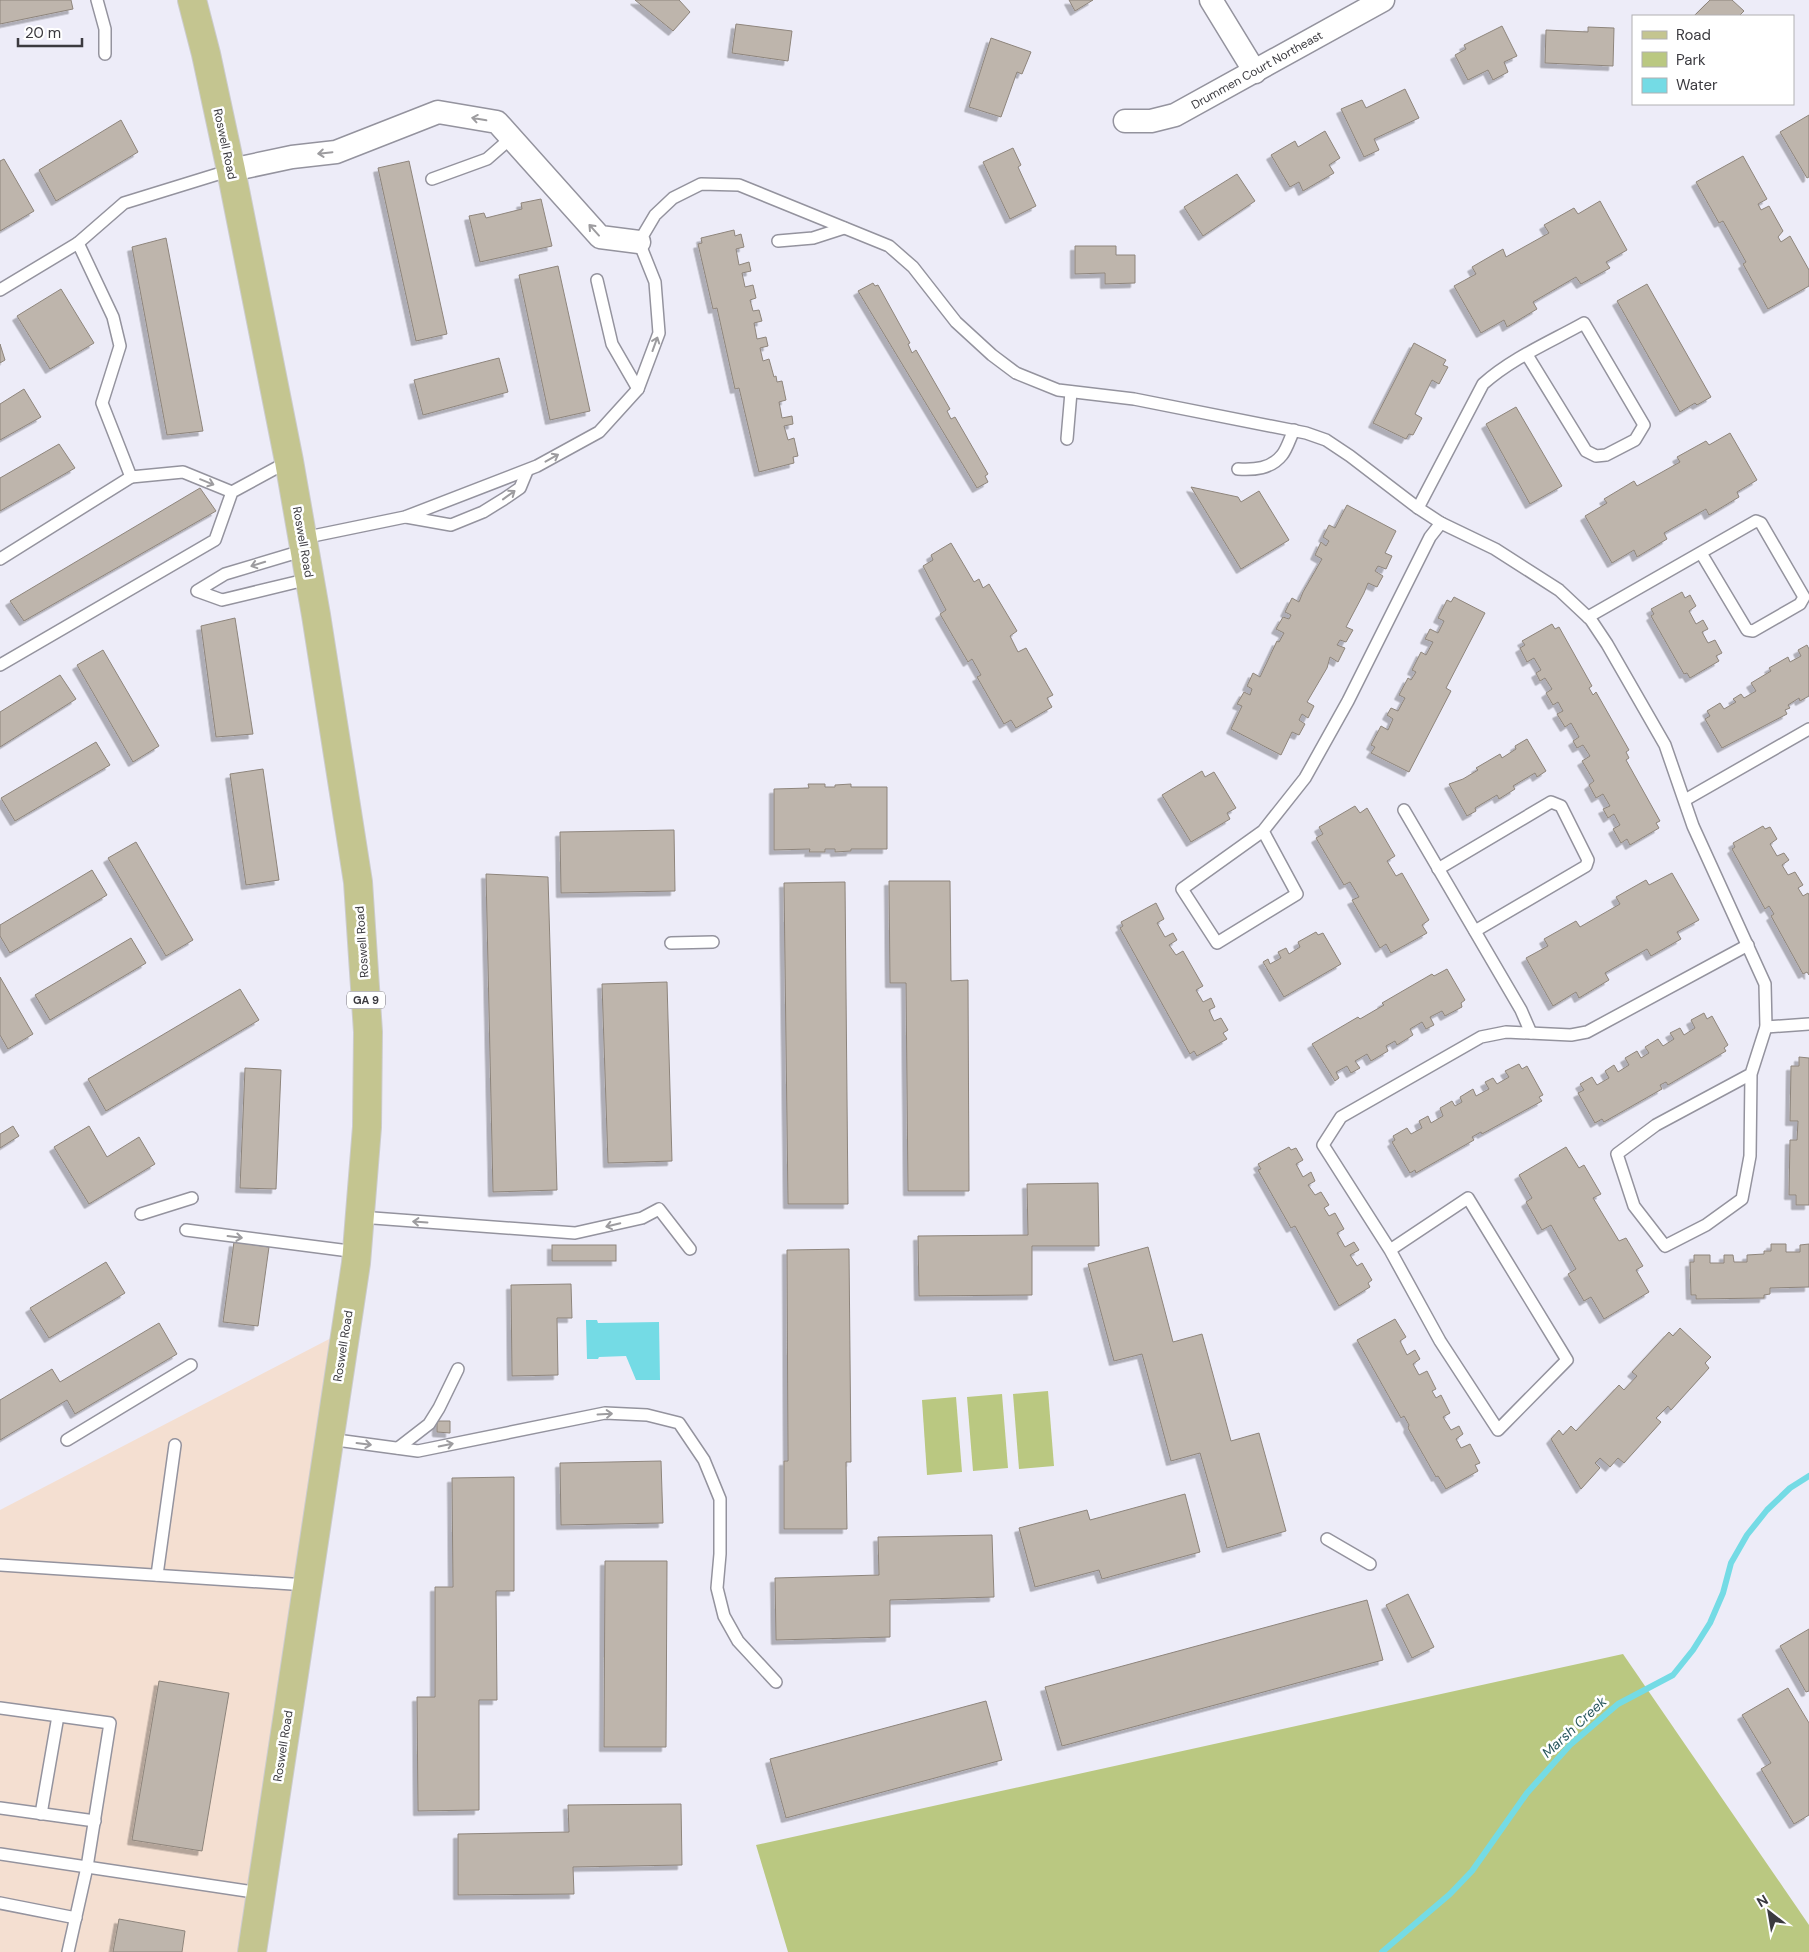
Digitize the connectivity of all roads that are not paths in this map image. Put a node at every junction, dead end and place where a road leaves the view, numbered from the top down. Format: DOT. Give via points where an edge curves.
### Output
graph roads {
  1 [pos="97,0"];
  2 [pos="192,0"];
  3 [pos="1211,0"];
  4 [pos="1384,0"];
  5 [pos="106,54"];
  6 [pos="1255,72"];
  7 [pos="1125,121"];
  8 [pos="511,138"];
  9 [pos="231,170"];
  10 [pos="432,179"];
  11 [pos="844,228"];
  12 [pos="778,241"];
  13 [pos="640,242"];
  14 [pos="78,243"];
  15 [pos="597,280"];
  16 [pos="0,290"];
  17 [pos="1527,354"];
  18 [pos="638,389"];
  19 [pos="1071,392"];
  20 [pos="1294,430"];
  21 [pos="1068,439"];
  22 [pos="289,461"];
  23 [pos="1238,468"];
  24 [pos="526,471"];
  25 [pos="131,477"];
  26 [pos="475,491"];
  27 [pos="232,492"];
  28 [pos="1418,508"];
  29 [pos="483,512"];
  30 [pos="405,517"];
  31 [pos="1441,523"];
  32 [pos="304,544"];
  33 [pos="1701,553"];
  34 [pos="0,559"];
  35 [pos="310,579"];
  36 [pos="1588,617"];
  37 [pos="0,665"];
  38 [pos="1809,729"];
  39 [pos="1685,800"];
  40 [pos="1404,810"];
  41 [pos="1263,831"];
  42 [pos="1438,869"];
  43 [pos="1475,931"];
  44 [pos="713,942"];
  45 [pos="671,943"];
  46 [pos="1748,945"];
  47 [pos="1809,1024"];
  48 [pos="1766,1027"];
  49 [pos="1531,1033"];
  50 [pos="1751,1074"];
  51 [pos="192,1198"];
  52 [pos="141,1214"];
  53 [pos="360,1217"];
  54 [pos="186,1230"];
  55 [pos="690,1249"];
  56 [pos="1390,1250"];
  57 [pos="357,1252"];
  58 [pos="191,1365"];
  59 [pos="458,1369"];
  60 [pos="329,1439"];
  61 [pos="67,1440"];
  62 [pos="175,1446"];
  63 [pos="398,1448"];
  64 [pos="1327,1539"];
  65 [pos="1370,1564"];
  66 [pos="0,1565"];
  67 [pos="157,1575"];
  68 [pos="307,1585"];
  69 [pos="776,1682"];
  70 [pos="0,1708"];
  71 [pos="58,1716"];
  72 [pos="0,1808"];
  73 [pos="41,1814"];
  74 [pos="95,1821"];
  75 [pos="0,1854"];
  76 [pos="87,1867"];
  77 [pos="260,1893"];
  78 [pos="0,1903"];
  79 [pos="76,1918"];
  80 [pos="68,1952"];
  81 [pos="252,1952"];
  1 -- 5 [label="lane" via="105,29"];
  2 -- 9 [label="main road, Roswell Road / GA 9"];
  3 -- 6 [label="street"];
  4 -- 6 [label="street, Drummen Court Northeast"];
  6 -- 7 [label="street, Drummen Court Northeast" via="1175,115 1151,121"];
  8 -- 9 [label="street, one-way" via="497,122 438,112 336,152 292,157"];
  8 -- 10 [label="lane" via="487,159"];
  13 -- 8 [label="street, one-way" via="600,237"];
  9 -- 14 [label="lane" via="124,203"];
  9 -- 22 [label="main road, Roswell Road / GA 9"];
  11 -- 12 [label="lane" via="812,238"];
  11 -- 13 [label="lane" via="739,185 700,184 673,198 655,214"];
  11 -- 19 [label="lane" via="889,246 913,267 956,322 1016,373"];
  18 -- 13 [label="lane, one-way" via="659,333 655,282"];
  14 -- 16 [label="lane"];
  14 -- 25 [label="lane" via="113,317 120,346 102,403"];
  15 -- 18 [label="lane" via="612,344"];
  17 -- 17 [label="lane" via="1584,323 1644,426 1640,434 1606,456 1586,451"];
  17 -- 28 [label="lane" via="1483,384"];
  24 -- 18 [label="lane, one-way" via="599,432"];
  19 -- 20 [label="lane" via="1134,399"];
  19 -- 21 [label="lane"];
  20 -- 23 [label="lane" via="1282,456 1269,465 1255,470"];
  20 -- 28 [label="lane" via="1326,440"];
  22 -- 27 [label="lane"];
  22 -- 32 [label="main road, Roswell Road / GA 9"];
  24 -- 26 [label="lane"];
  29 -- 24 [label="lane, one-way" via="520,488"];
  25 -- 27 [label="lane, one-way" via="183,472"];
  25 -- 34 [label="lane"];
  26 -- 29 [label="lane"];
  26 -- 30 [label="lane"];
  27 -- 37 [label="lane" via="215,540"];
  28 -- 31 [label="lane"];
  29 -- 30 [label="lane" via="451,525"];
  30 -- 32 [label="lane"];
  31 -- 36 [label="lane" via="1495,549 1538,576"];
  31 -- 41 [label="lane" via="1430,537 1348,701 1305,778"];
  32 -- 35 [label="main road, Roswell Road / GA 9"];
  32 -- 35 [label="lane, one-way" via="225,574 197,591 222,600"];
  33 -- 33 [label="lane" via="1747,630 1753,631 1800,604 1804,596 1761,523 1756,521"];
  33 -- 36 [label="lane"];
  35 -- 53 [label="main road, Roswell Road / GA 9" via="358,882 368,1032 367,1123"];
  36 -- 39 [label="lane" via="1666,745"];
  38 -- 39 [label="lane"];
  39 -- 46 [label="lane" via="1693,826"];
  40 -- 42 [label="lane"];
  41 -- 41 [label="lane" via="1296,894 1217,944 1182,890"];
  42 -- 43 [label="lane"];
  42 -- 43 [label="lane" via="1551,802 1561,806 1588,860 1586,866"];
  43 -- 49 [label="lane"];
  44 -- 45 [label="lane"];
  46 -- 48 [label="lane" via="1765,984"];
  46 -- 49 [label="lane" via="1587,1032 1570,1035"];
  47 -- 48 [label="lane"];
  48 -- 50 [label="lane"];
  49 -- 56 [label="lane" via="1506,1032 1481,1037 1341,1117 1324,1145"];
  50 -- 50 [label="lane" via="1656,1125 1617,1154 1634,1206 1665,1246 1706,1224 1742,1199 1750,1156"];
  51 -- 52 [label="lane"];
  55 -- 53 [label="lane, one-way" via="659,1210 642,1218 575,1233"];
  53 -- 57 [label="main road, Roswell Road / GA 9"];
  54 -- 57 [label="lane, one-way"];
  56 -- 56 [label="lane" via="1440,1341 1498,1430 1567,1360 1517,1275 1468,1198"];
  57 -- 60 [label="main road, Roswell Road / GA 9"];
  58 -- 61 [label="lane"];
  59 -- 63 [label="lane" via="429,1424"];
  60 -- 63 [label="lane, one-way"];
  60 -- 68 [label="main road, Roswell Road / GA 9"];
  62 -- 67 [label="lane"];
  63 -- 69 [label="lane, one-way" via="418,1451 605,1413 647,1416 679,1423 704,1460 720,1499 717,1588 724,1616 738,1641"];
  64 -- 65 [label="lane"];
  66 -- 67 [label="lane"];
  67 -- 68 [label="lane"];
  68 -- 77 [label="main road, Roswell Road / GA 9"];
  70 -- 71 [label="lane"];
  71 -- 73 [label="lane"];
  71 -- 74 [label="lane" via="110,1722"];
  72 -- 73 [label="lane"];
  73 -- 74 [label="lane"];
  74 -- 76 [label="lane"];
  75 -- 76 [label="lane"];
  76 -- 77 [label="lane"];
  76 -- 79 [label="lane"];
  77 -- 81 [label="main road, Roswell Road / GA 9"];
  78 -- 79 [label="lane"];
  79 -- 80 [label="lane"];
}
